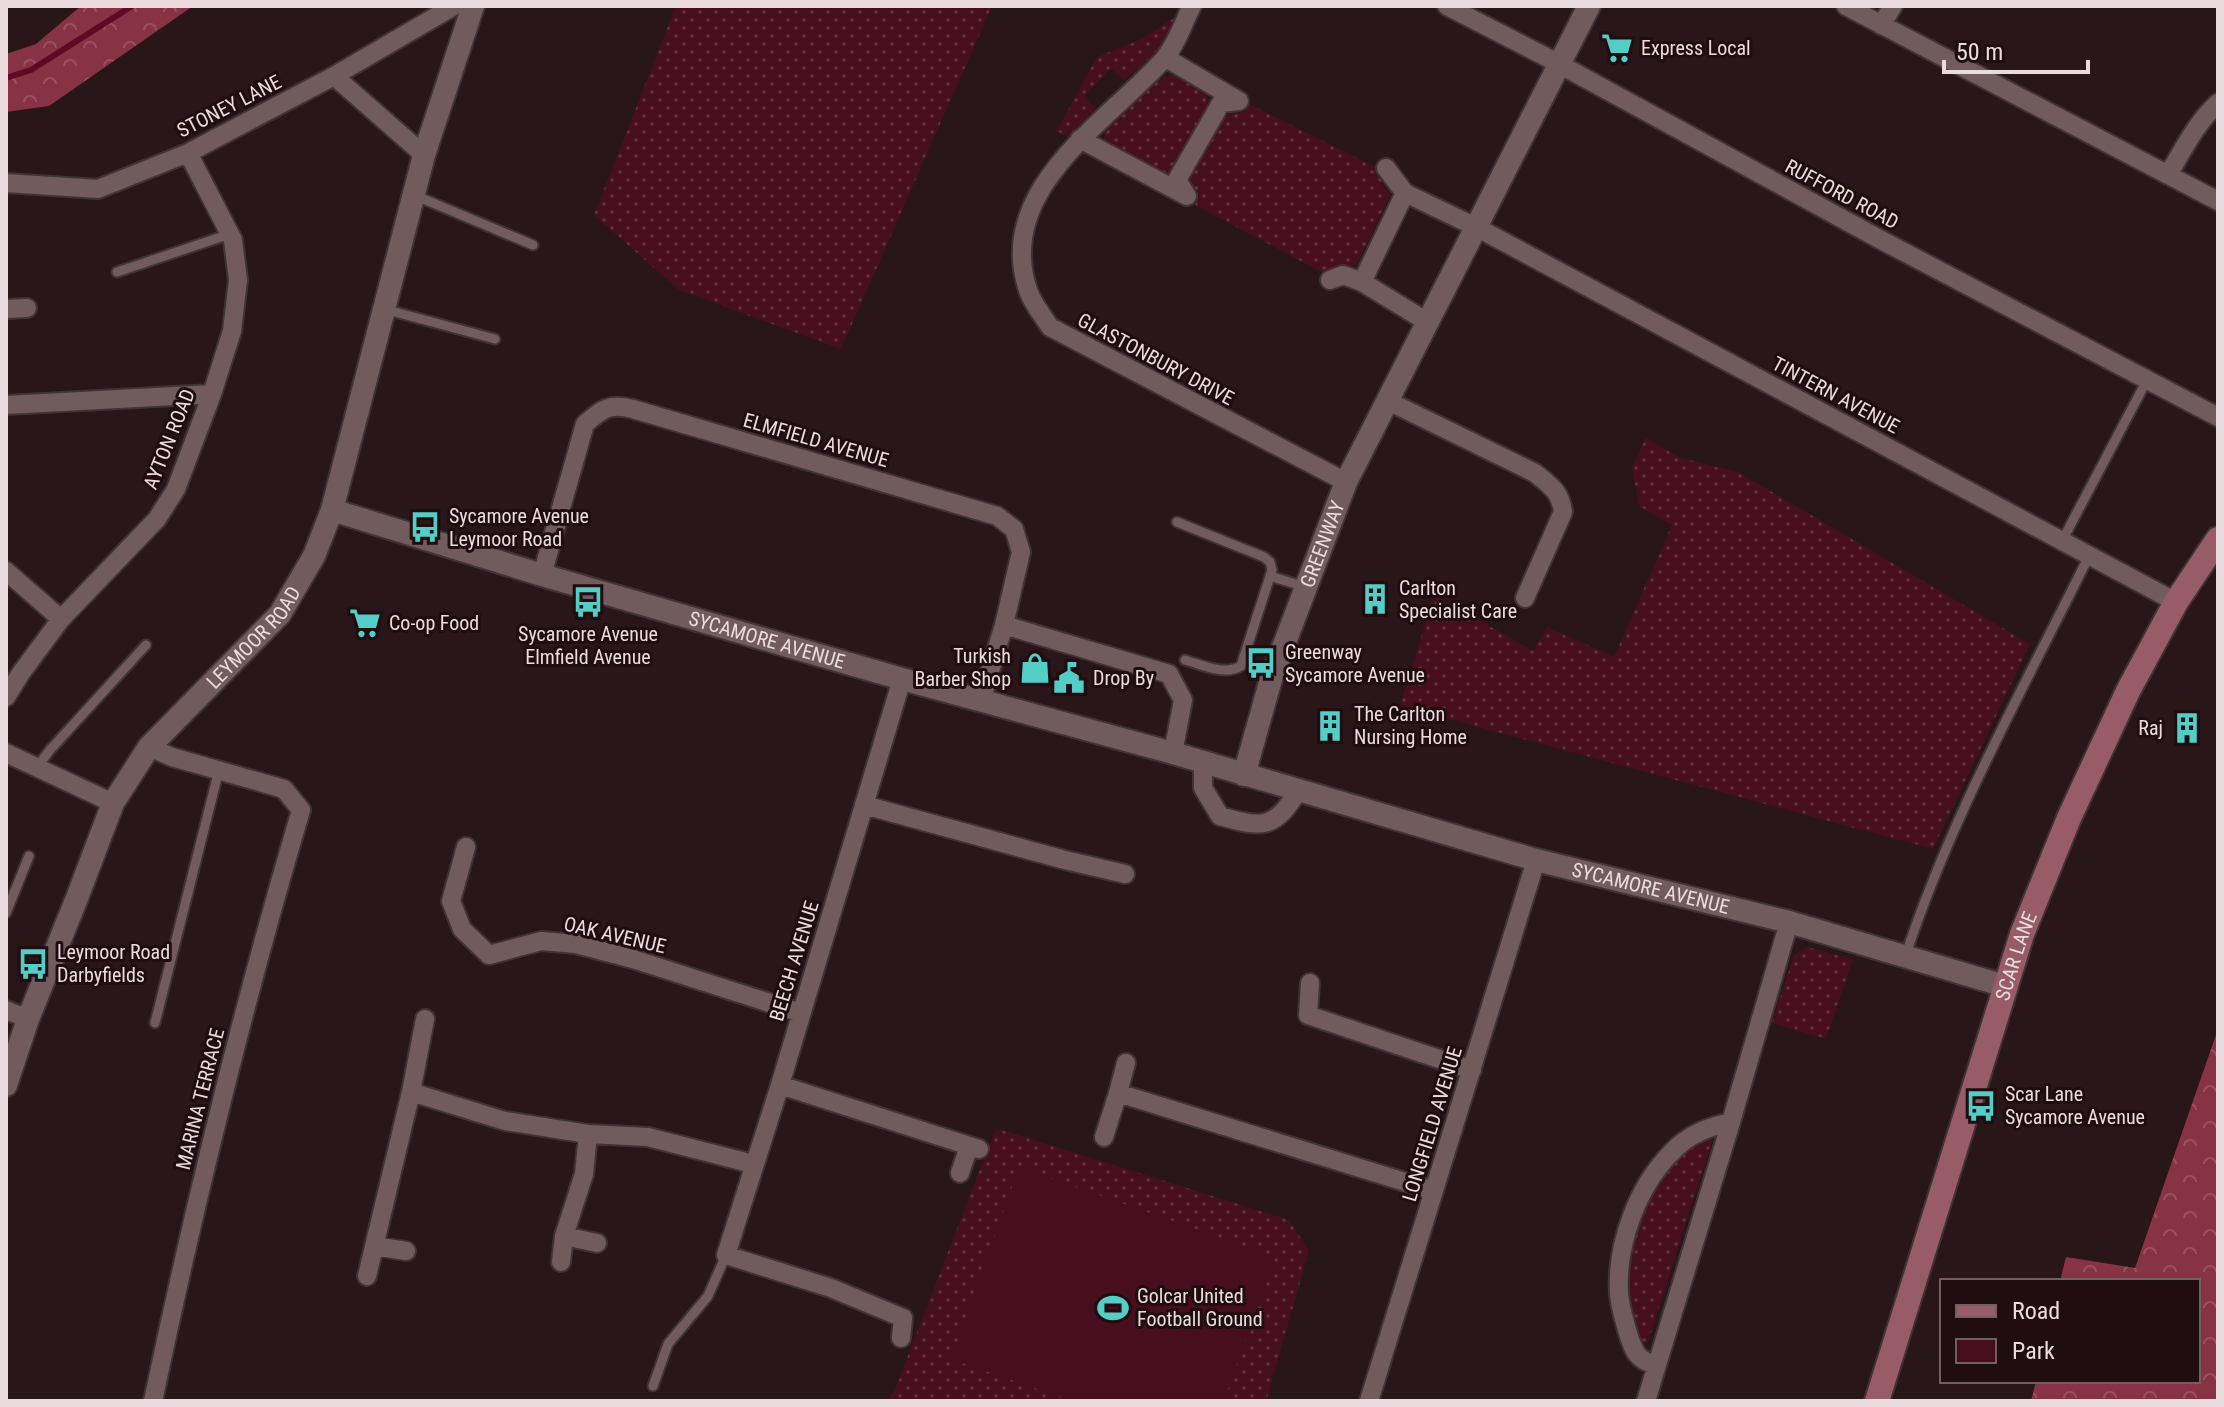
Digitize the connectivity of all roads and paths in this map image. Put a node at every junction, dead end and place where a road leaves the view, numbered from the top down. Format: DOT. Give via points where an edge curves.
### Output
graph roads {
  1 [pos="1192,6"];
  2 [pos="1447,6"];
  3 [pos="1589,6"];
  4 [pos="1846,6"];
  5 [pos="1893,6"];
  6 [pos="466,10"];
  7 [pos="1881,25"];
  8 [pos="1166,58"];
  9 [pos="1559,66"];
  10 [pos="334,76"];
  11 [pos="2218,103"];
  12 [pos="1080,139"];
  13 [pos="188,153"];
  14 [pos="424,155"];
  15 [pos="1386,168"];
  16 [pos="2168,175"];
  17 [pos="6,183"];
  18 [pos="1405,193"];
  19 [pos="414,195"];
  20 [pos="2218,201"];
  21 [pos="1476,227"];
  22 [pos="230,234"];
  23 [pos="533,245"];
  24 [pos="117,272"];
  25 [pos="1330,280"];
  26 [pos="1362,282"];
  27 [pos="27,308"];
  28 [pos="6,309"];
  29 [pos="384,309"];
  30 [pos="1429,323"];
  31 [pos="495,339"];
  32 [pos="2147,380"];
  33 [pos="212,394"];
  34 [pos="1388,401"];
  35 [pos="6,405"];
  36 [pos="2215,412"];
  37 [pos="1346,482"];
  38 [pos="332,510"];
  39 [pos="1177,522"];
  40 [pos="2218,539"];
  41 [pos="2062,541"];
  42 [pos="2089,556"];
  43 [pos="6,571"];
  44 [pos="542,575"];
  45 [pos="1270,576"];
  46 [pos="1306,587"];
  47 [pos="1525,598"];
  48 [pos="2176,602"];
  49 [pos="61,619"];
  50 [pos="1004,625"];
  51 [pos="146,645"];
  52 [pos="1185,660"];
  53 [pos="902,679"];
  54 [pos="6,697"];
  55 [pos="981,701"];
  56 [pos="149,747"];
  57 [pos="6,753"];
  58 [pos="1173,753"];
  59 [pos="1203,763"];
  60 [pos="37,767"];
  61 [pos="219,770"];
  62 [pos="1244,775"];
  63 [pos="1298,791"];
  64 [pos="113,803"];
  65 [pos="864,805"];
  66 [pos="466,847"];
  67 [pos="29,856"];
  68 [pos="1536,860"];
  69 [pos="1125,874"];
  70 [pos="6,913"];
  71 [pos="1789,922"];
  72 [pos="1905,957"];
  73 [pos="1310,983"];
  74 [pos="2005,986"];
  75 [pos="6,1010"];
  76 [pos="801,1013"];
  77 [pos="28,1019"];
  78 [pos="425,1019"];
  79 [pos="155,1023"];
  80 [pos="1126,1063"];
  81 [pos="1472,1070"];
  82 [pos="6,1085"];
  83 [pos="780,1085"];
  84 [pos="411,1092"];
  85 [pos="1118,1093"];
  86 [pos="1731,1122"];
  87 [pos="588,1134"];
  88 [pos="1104,1137"];
  89 [pos="753,1164"];
  90 [pos="960,1173"];
  91 [pos="1434,1191"];
  92 [pos="564,1236"];
  93 [pos="597,1243"];
  94 [pos="375,1246"];
  95 [pos="406,1251"];
  96 [pos="726,1255"];
  97 [pos="561,1262"];
  98 [pos="367,1276"];
  99 [pos="901,1338"];
  100 [pos="1656,1365"];
  101 [pos="653,1386"];
  102 [pos="153,1401"];
  103 [pos="1369,1401"];
  104 [pos="1646,1401"];
  105 [pos="1877,1401"];
  1 -- 8 [label="street, GLASTONBURY DRIVE"];
  2 -- 9 [label="street, RUFFORD ROAD"];
  3 -- 9 [label="street, GREENWAY"];
  4 -- 7 [label="street"];
  5 -- 7 [label="street"];
  6 -- 10 [label="street, STONEY LANE"];
  6 -- 14 [label="street, LEYMOOR ROAD"];
  7 -- 16 [label="street"];
  8 -- 12 [label="street, GLASTONBURY DRIVE"];
  8 -- 12 [label="street" via="1239,101 1221,103 1177,180 1187,196"];
  9 -- 21 [label="street, GREENWAY"];
  9 -- 32 [label="street, RUFFORD ROAD"];
  10 -- 13 [label="street, STONEY LANE"];
  10 -- 14 [label="street"];
  11 -- 16 [label="street"];
  12 -- 37 [label="street, GLASTONBURY DRIVE" via="1048,179 1025,221 1021,254 1028,292 1050,327"];
  13 -- 17 [label="street, STONEY LANE" via="98,189"];
  13 -- 22 [label="street, AYTON ROAD"];
  14 -- 19 [label="street, LEYMOOR ROAD"];
  15 -- 18 [label="street"];
  16 -- 20 [label="street"];
  18 -- 21 [label="street"];
  18 -- 26 [label="street"];
  19 -- 23 [label="lane"];
  19 -- 29 [label="street, LEYMOOR ROAD"];
  21 -- 30 [label="street, GREENWAY"];
  21 -- 41 [label="street, TINTERN AVENUE"];
  22 -- 24 [label="lane"];
  22 -- 33 [label="street, AYTON ROAD" via="238,280 232,331"];
  25 -- 26 [label="street" via="1343,275"];
  26 -- 30 [label="street"];
  27 -- 28 [label="street"];
  29 -- 31 [label="lane"];
  29 -- 38 [label="street, LEYMOOR ROAD"];
  30 -- 34 [label="street, GREENWAY"];
  32 -- 36 [label="street, RUFFORD ROAD"];
  32 -- 41 [label="lane"];
  33 -- 35 [label="street"];
  33 -- 49 [label="street, AYTON ROAD" via="176,489 157,519"];
  34 -- 37 [label="street, GREENWAY"];
  34 -- 47 [label="street" via="1535,473 1556,490 1563,512"];
  37 -- 46 [label="street, GREENWAY"];
  38 -- 44 [label="street, SYCAMORE AVENUE"];
  38 -- 56 [label="street, LEYMOOR ROAD" via="314,556 280,614"];
  39 -- 45 [label="lane" via="1264,557 1270,562"];
  40 -- 48 [label="main road, SCAR LANE"];
  41 -- 42 [label="street, TINTERN AVENUE"];
  42 -- 48 [label="street, TINTERN AVENUE"];
  42 -- 72 [label="lane" via="1965,803"];
  43 -- 49 [label="street"];
  44 -- 50 [label="street, ELMFIELD AVENUE" via="585,424 603,409 622,407 997,516 1014,529 1021,552"];
  44 -- 53 [label="street, SYCAMORE AVENUE"];
  45 -- 46 [label="lane"];
  45 -- 52 [label="lane" via="1241,666 1232,672"];
  46 -- 62 [label="street, GREENWAY" via="1271,679"];
  48 -- 74 [label="main road, SCAR LANE" via="2069,818"];
  49 -- 54 [label="street, AYTON ROAD"];
  50 -- 55 [label="street, ELMFIELD AVENUE"];
  50 -- 58 [label="street" via="1169,674 1183,700"];
  51 -- 60 [label="lane"];
  53 -- 55 [label="street, SYCAMORE AVENUE"];
  53 -- 65 [label="street, BEECH AVENUE"];
  55 -- 58 [label="street, SYCAMORE AVENUE"];
  56 -- 61 [label="street"];
  56 -- 64 [label="street, LEYMOOR ROAD"];
  57 -- 60 [label="street"];
  58 -- 59 [label="street, SYCAMORE AVENUE"];
  59 -- 62 [label="street, SYCAMORE AVENUE"];
  59 -- 63 [label="street" via="1203,788 1220,816 1251,825 1268,822 1286,810"];
  60 -- 64 [label="street"];
  61 -- 79 [label="lane"];
  61 -- 102 [label="street, MARINA TERRACE" via="284,789 301,810 196,1204"];
  62 -- 63 [label="street, SYCAMORE AVENUE"];
  63 -- 68 [label="street, SYCAMORE AVENUE"];
  64 -- 77 [label="street, LEYMOOR ROAD"];
  65 -- 69 [label="street"];
  65 -- 76 [label="street, BEECH AVENUE"];
  66 -- 76 [label="street, OAK AVENUE" via="451,901 462,929 489,955 541,941 576,944"];
  67 -- 70 [label="lane"];
  68 -- 71 [label="street, SYCAMORE AVENUE"];
  68 -- 81 [label="street, LONGFIELD AVENUE"];
  71 -- 72 [label="street, SYCAMORE AVENUE"];
  71 -- 86 [label="street"];
  72 -- 74 [label="street, SYCAMORE AVENUE"];
  73 -- 81 [label="street" via="1308,1015"];
  74 -- 105 [label="main road, SCAR LANE"];
  75 -- 77 [label="street"];
  76 -- 83 [label="street, BEECH AVENUE"];
  77 -- 82 [label="street, LEYMOOR ROAD"];
  78 -- 84 [label="street"];
  80 -- 85 [label="street"];
  81 -- 91 [label="street, LONGFIELD AVENUE"];
  83 -- 89 [label="street, BEECH AVENUE"];
  83 -- 90 [label="street" via="974,1147"];
  84 -- 87 [label="street" via="505,1121"];
  84 -- 94 [label="street"];
  85 -- 88 [label="street"];
  85 -- 91 [label="street"];
  86 -- 100 [label="street"];
  86 -- 100 [label="street" via="1691,1135 1671,1152 1630,1222 1619,1296 1635,1353"];
  87 -- 89 [label="street" via="648,1137"];
  87 -- 92 [label="street" via="584,1174"];
  89 -- 96 [label="street, BEECH AVENUE"];
  91 -- 103 [label="street, LONGFIELD AVENUE"];
  92 -- 93 [label="street"];
  92 -- 97 [label="street"];
  94 -- 95 [label="street"];
  94 -- 98 [label="street"];
  96 -- 99 [label="street" via="831,1288 903,1318"];
  96 -- 101 [label="lane" via="708,1296 668,1344"];
  100 -- 104 [label="street"];
}
